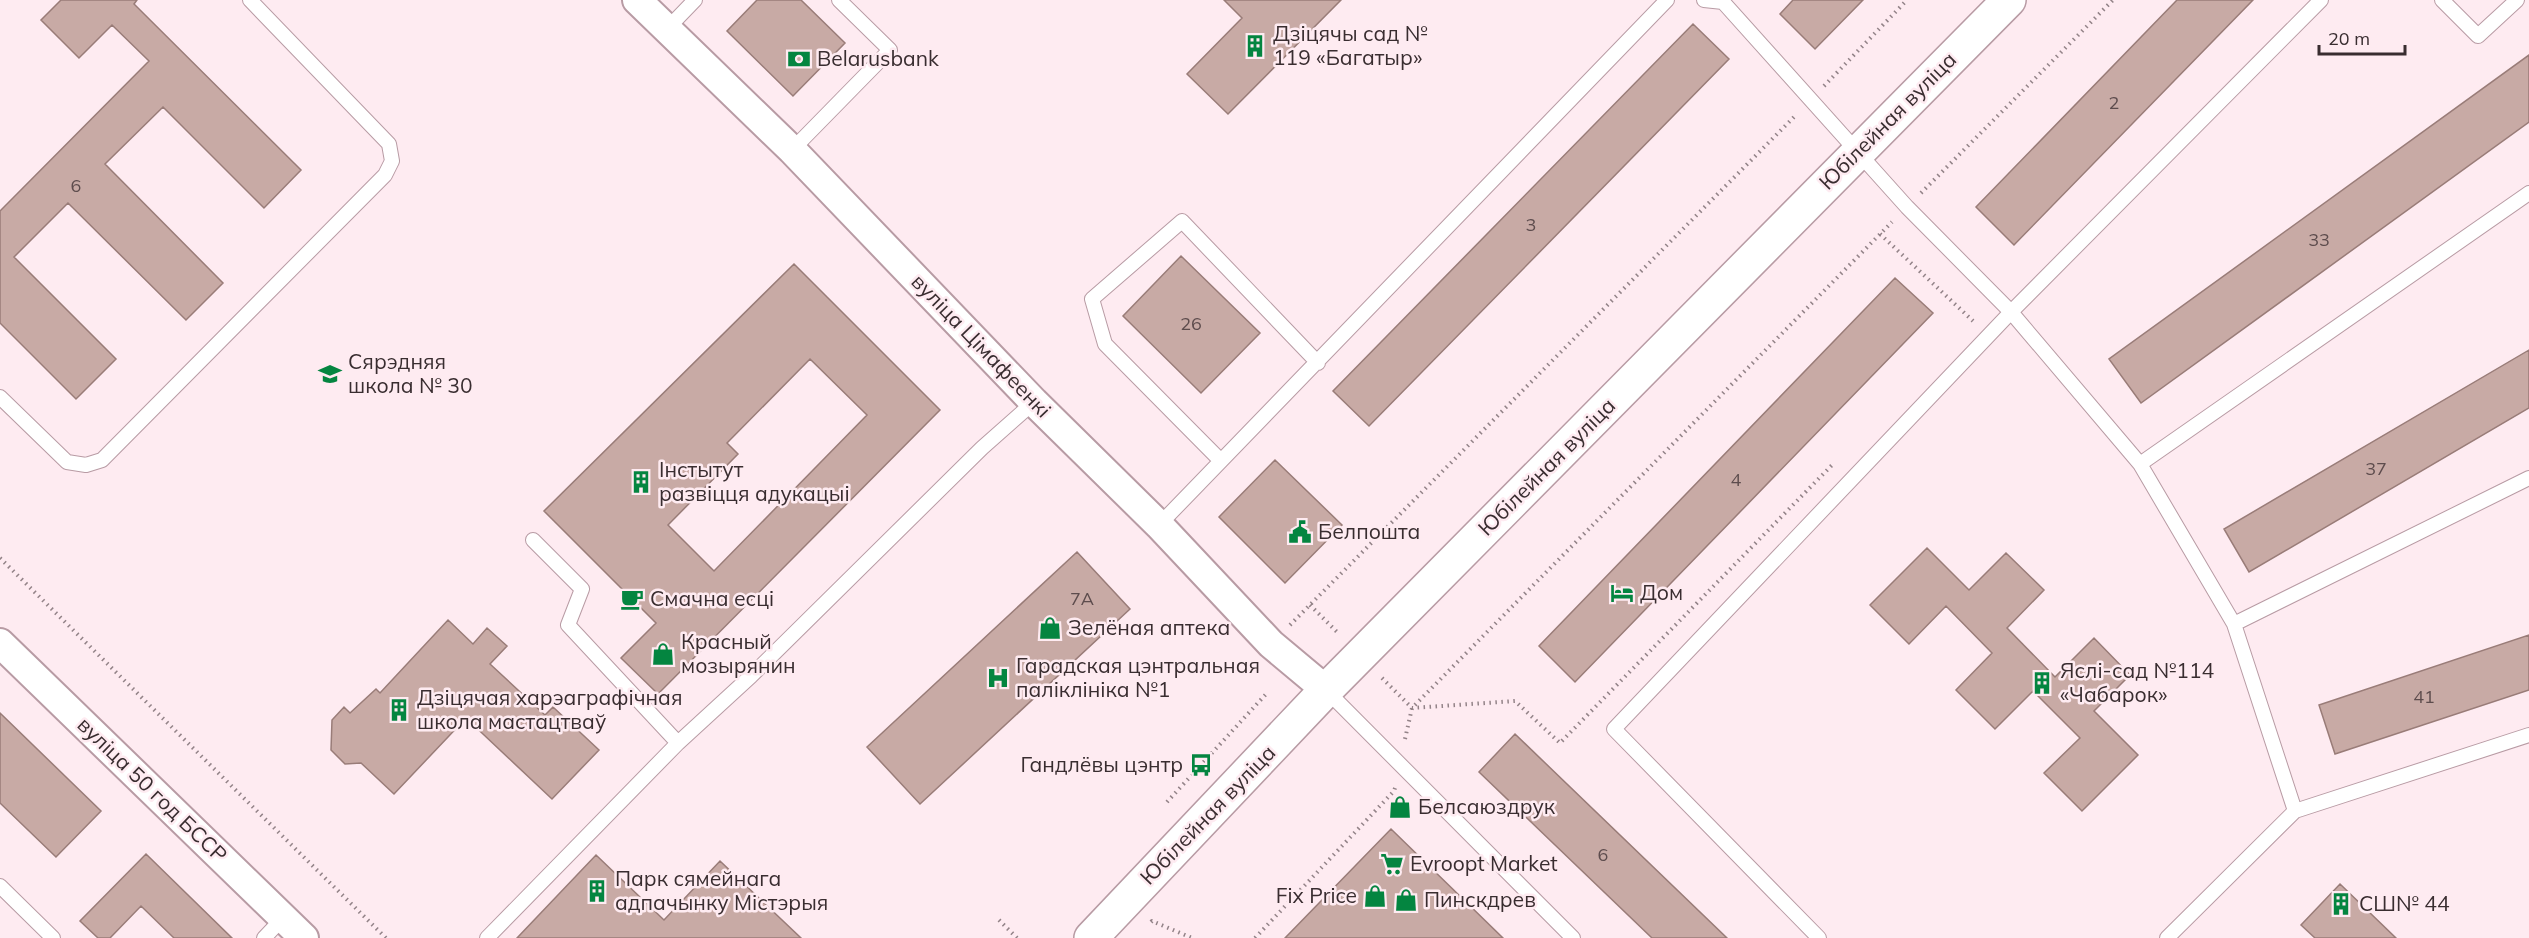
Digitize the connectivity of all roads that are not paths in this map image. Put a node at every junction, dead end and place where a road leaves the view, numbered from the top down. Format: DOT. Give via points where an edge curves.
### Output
graph roads {
  1 [pos="250,0"];
  2 [pos="637,0"];
  3 [pos="695,0"];
  4 [pos="839,0"];
  5 [pos="1666,0"];
  6 [pos="1704,0"];
  7 [pos="2009,0"];
  8 [pos="2321,0"];
  9 [pos="2442,0"];
  10 [pos="2517,0"];
  11 [pos="1724,1"];
  12 [pos="667,29"];
  13 [pos="792,150"];
  14 [pos="1857,152"];
  15 [pos="2529,193"];
  16 [pos="2011,312"];
  17 [pos="1318,363"];
  18 [pos="0,397"];
  19 [pos="1034,402"];
  20 [pos="1221,461"];
  21 [pos="2140,464"];
  22 [pos="2529,478"];
  23 [pos="1159,525"];
  24 [pos="533,540"];
  25 [pos="2234,624"];
  26 [pos="0,643"];
  27 [pos="1326,690"];
  28 [pos="2529,735"];
  29 [pos="678,743"];
  30 [pos="2295,811"];
  31 [pos="0,886"];
  32 [pos="284,918"];
  33 [pos="53,938"];
  34 [pos="264,938"];
  35 [pos="304,938"];
  36 [pos="487,938"];
  37 [pos="1090,938"];
  38 [pos="1573,938"];
  39 [pos="1819,938"];
  40 [pos="2167,938"];
  1 -- 18 [label="lane" via="390,144 392,160 385,175 102,460 86,465 68,462"];
  2 -- 12 [label="street, вуліца Цімафеенкі"];
  3 -- 12 [label="lane"];
  4 -- 13 [label="lane" via="890,50"];
  5 -- 17 [label="lane"];
  6 -- 11 [label="lane"];
  7 -- 14 [label="main road, Юбілейная вуліца"];
  8 -- 16 [label="lane"];
  9 -- 10 [label="lane" via="2478,36"];
  11 -- 14 [label="lane"];
  12 -- 13 [label="street, вуліца Цімафеенкі"];
  13 -- 19 [label="street, вуліца Цімафеенкі"];
  14 -- 16 [label="lane"];
  14 -- 27 [label="main road, Юбілейная вуліца"];
  15 -- 21 [label="lane"];
  16 -- 21 [label="lane"];
  16 -- 39 [label="lane" via="1614,729"];
  17 -- 20 [label="lane"];
  17 -- 20 [label="lane" via="1182,221 1092,299 1105,344"];
  19 -- 23 [label="street, вуліца Цімафеенкі"];
  19 -- 29 [label="lane"];
  20 -- 23 [label="lane"];
  21 -- 25 [label="lane"];
  22 -- 25 [label="lane"];
  23 -- 27 [label="street, вуліца Цімафеенкі" via="1271,644"];
  24 -- 29 [label="lane" via="582,590 568,626"];
  25 -- 30 [label="lane"];
  26 -- 32 [label="street, вуліца 50 год БССР"];
  27 -- 37 [label="main road, Юбілейная вуліца"];
  27 -- 38 [label="lane"];
  28 -- 30 [label="lane"];
  29 -- 36 [label="lane"];
  30 -- 40 [label="lane"];
  31 -- 33 [label="lane"];
  32 -- 34 [label="lane"];
  32 -- 35 [label="street, вуліца 50 год БССР"];
}
